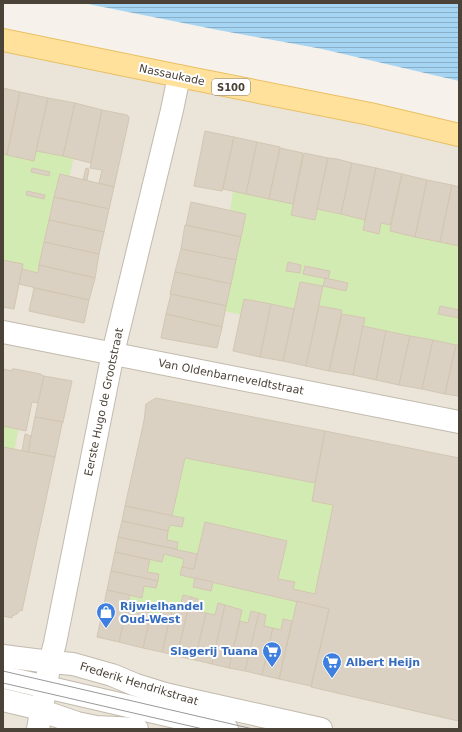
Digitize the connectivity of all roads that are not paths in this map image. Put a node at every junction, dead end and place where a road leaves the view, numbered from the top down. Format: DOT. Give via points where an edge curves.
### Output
graph roads {
  1 [pos="3,40"];
  2 [pos="179,76"];
  3 [pos="459,135"];
  4 [pos="3,332"];
  5 [pos="113,353"];
  6 [pos="459,422"];
  7 [pos="3,656"];
  8 [pos="50,662"];
  9 [pos="3,677"];
  10 [pos="46,687"];
  11 [pos="3,700"];
  12 [pos="40,719"];
  13 [pos="137,729"];
  14 [pos="227,729"];
  15 [pos="321,729"];
  1 -- 2 [label="main road, Nassaukade / S100"];
  2 -- 3 [label="main road, Nassaukade / S100" via="370,114"];
  2 -- 5 [label="street, Eerste Hugo de Grootstraat"];
  4 -- 5 [label="street, Van Oldenbarneveldtstraat"];
  5 -- 6 [label="street, Van Oldenbarneveldtstraat"];
  5 -- 8 [label="street, Eerste Hugo de Grootstraat"];
  7 -- 8 [label="street, Frederik Hendrikstraat"];
  8 -- 10 [label="street, Eerste Hugo de Grootstraat"];
  8 -- 15 [label="street, Frederik Hendrikstraat" via="73,664 180,698"];
  9 -- 10 [label="street, Frederik Hendrikstraat"];
  10 -- 12 [label="street, Eerste Hugo de Grootstraat"];
  10 -- 14 [label="street, Frederik Hendrikstraat"];
  11 -- 12 [label="street"];
  12 -- 13 [label="street" via="51,714 96,727"];
}
